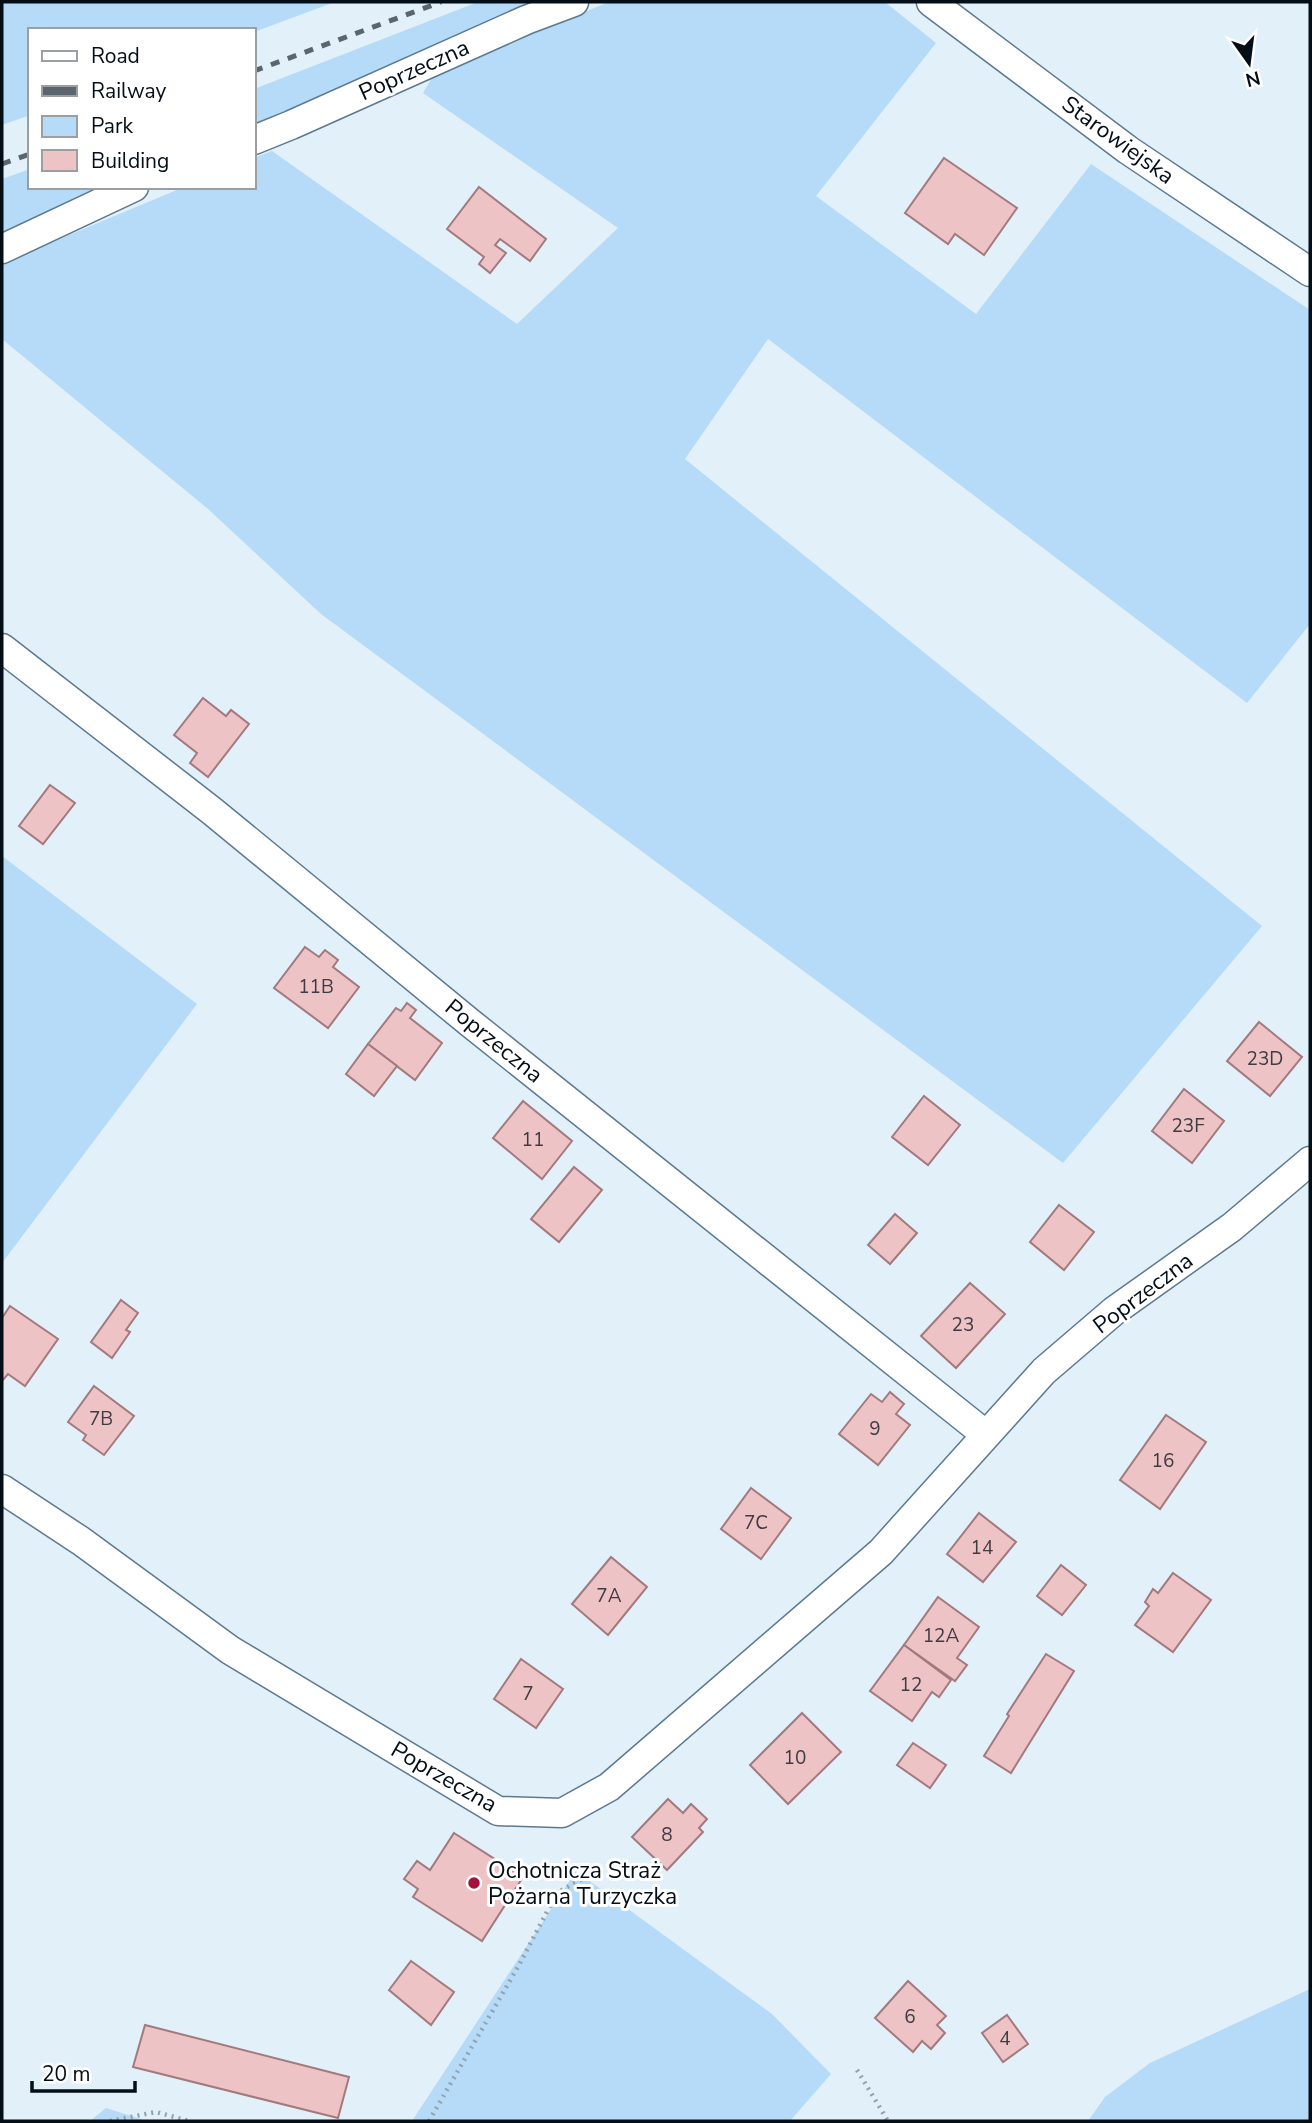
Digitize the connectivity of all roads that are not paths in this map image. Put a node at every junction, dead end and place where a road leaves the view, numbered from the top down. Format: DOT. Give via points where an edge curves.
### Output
graph roads {
  1 [pos="574,2"];
  2 [pos="931,2"];
  3 [pos="256,139"];
  4 [pos="130,189"];
  5 [pos="2,249"];
  6 [pos="1310,272"];
  7 [pos="2,648"];
  8 [pos="1310,1161"];
  9 [pos="985,1434"];
  10 [pos="2,1489"];
  1 -- 3 [label="street, Poprzeczna"];
  2 -- 6 [label="street, Starowiejska" via="1128,150"];
  4 -- 5 [label="street"];
  7 -- 9 [label="street, Poprzeczna" via="212,811"];
  8 -- 9 [label="street, Poprzeczna" via="1232,1227 1114,1311 1044,1371"];
  9 -- 10 [label="street, Poprzeczna" via="881,1552 609,1787 562,1813 498,1811 230,1650"];
}
